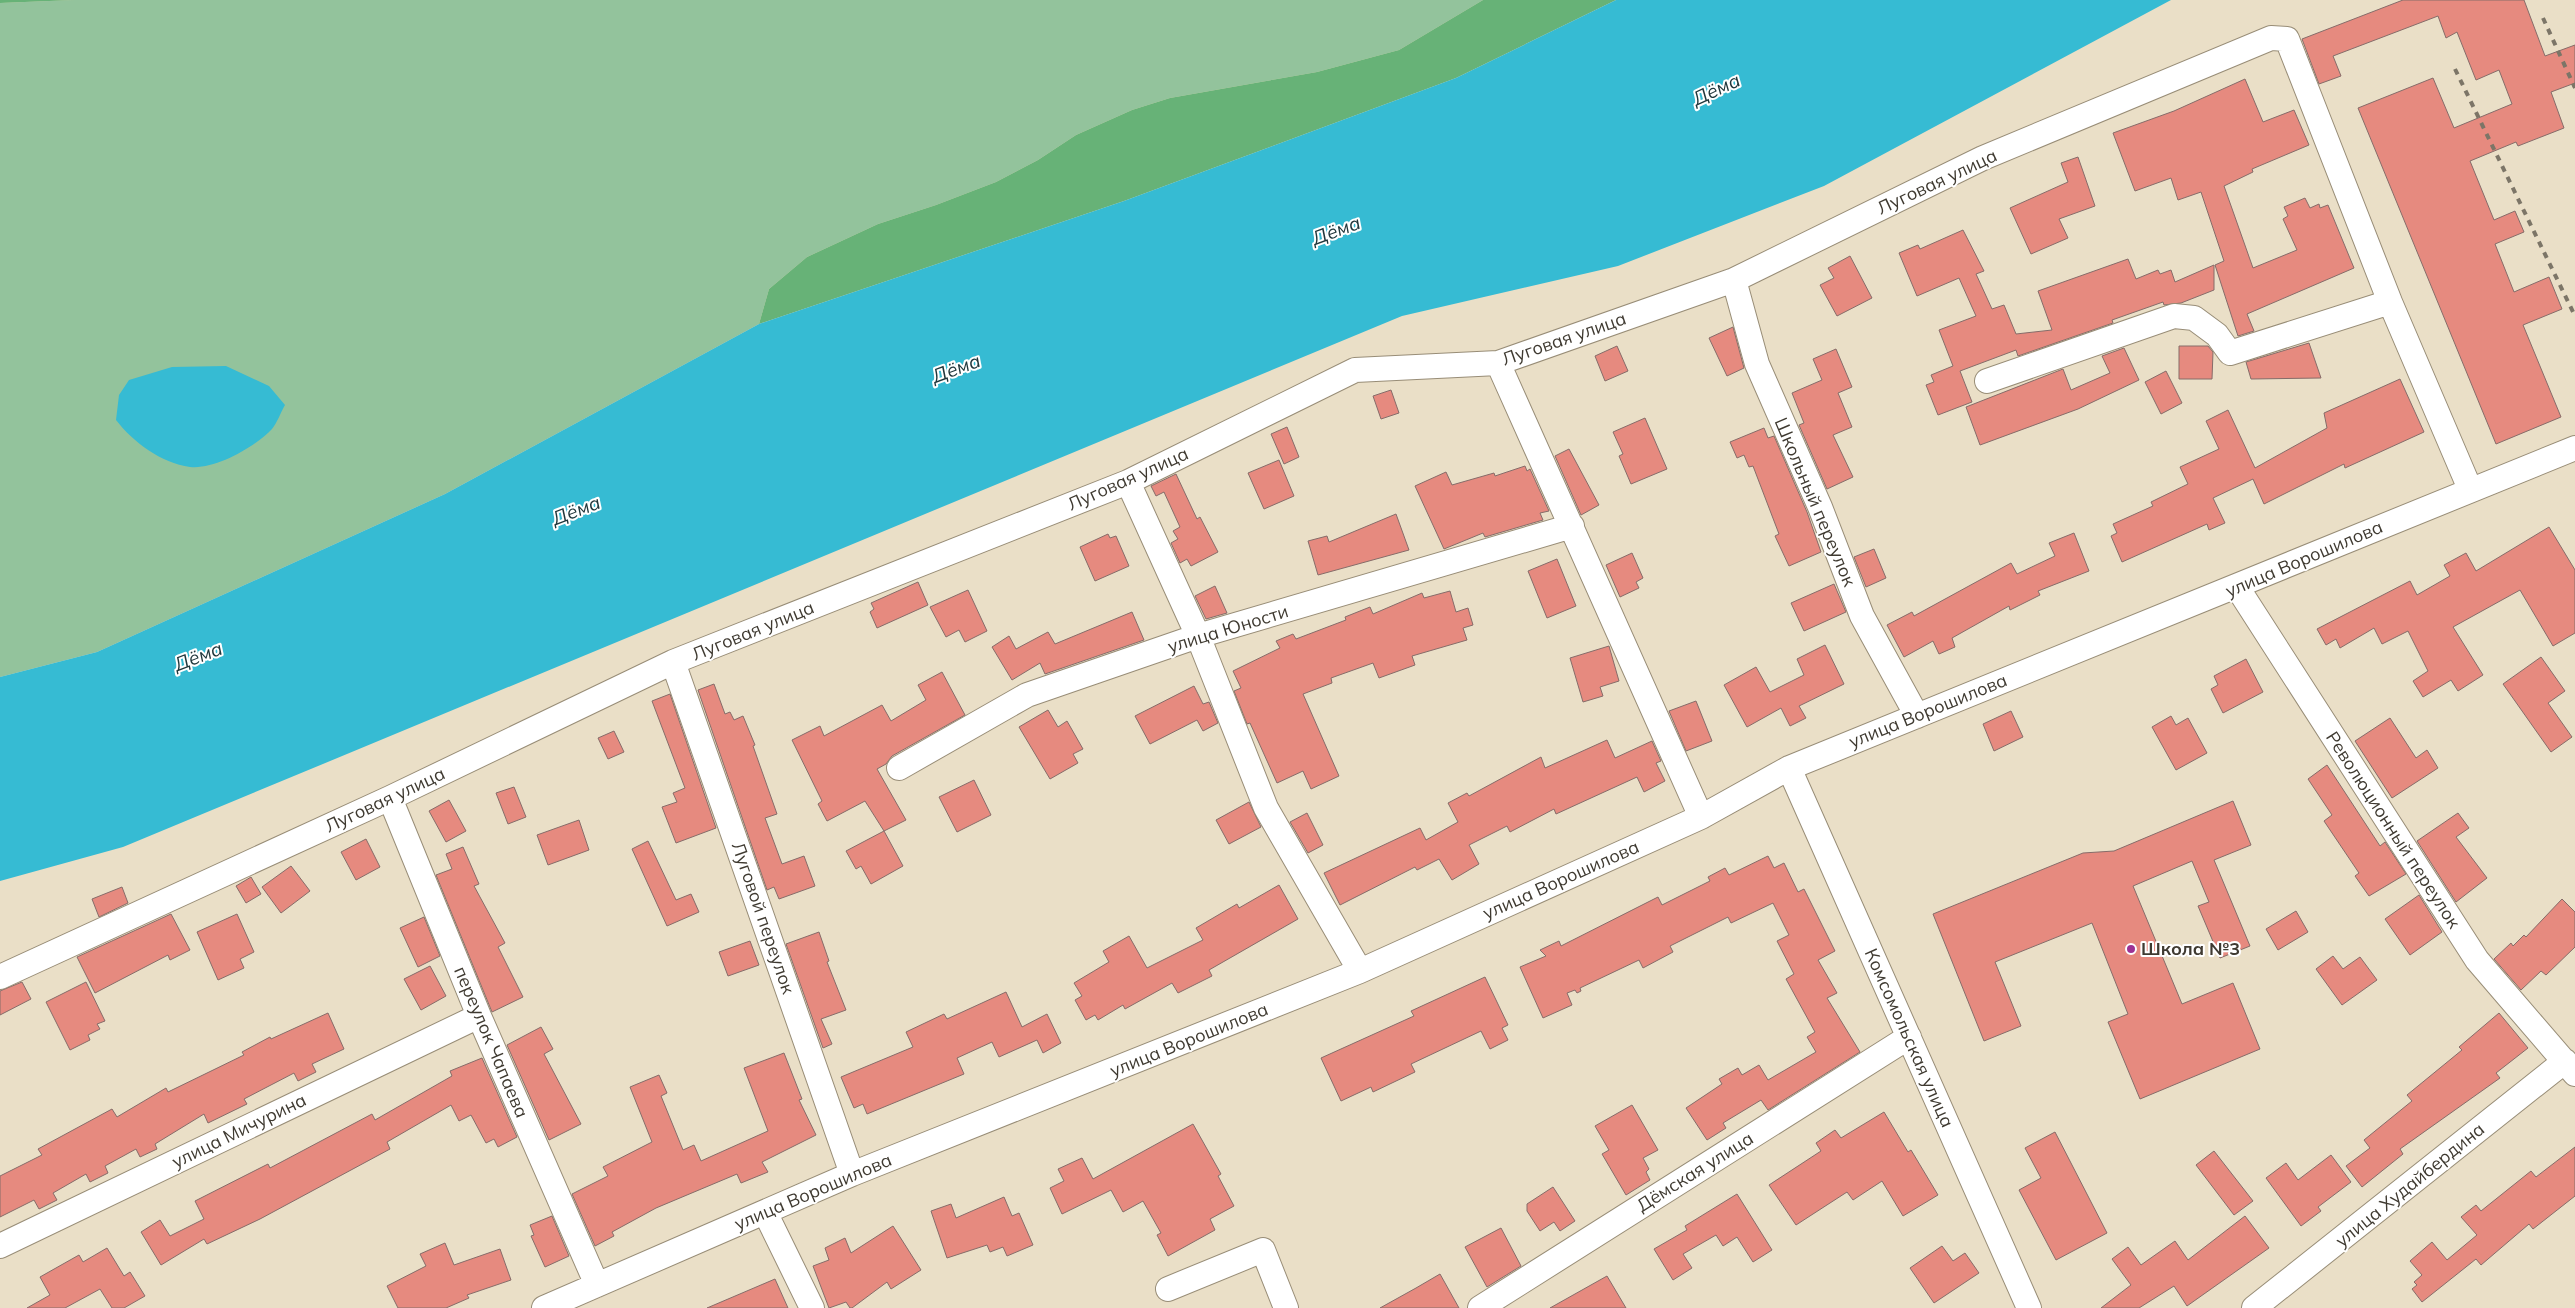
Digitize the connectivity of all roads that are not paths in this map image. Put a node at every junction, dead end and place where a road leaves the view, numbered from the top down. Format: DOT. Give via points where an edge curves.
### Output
graph roads {
  1 [pos="1734,280"];
  2 [pos="2390,302"];
  3 [pos="1498,363"];
  4 [pos="1987,381"];
  5 [pos="2575,448"];
  6 [pos="1128,482"];
  7 [pos="2470,490"];
  8 [pos="1572,526"];
  9 [pos="2237,587"];
  10 [pos="1198,636"];
  11 [pos="673,662"];
  12 [pos="1917,716"];
  13 [pos="899,768"];
  14 [pos="1789,768"];
  15 [pos="390,798"];
  16 [pos="1701,817"];
  17 [pos="1360,971"];
  18 [pos="0,977"];
  19 [pos="479,1016"];
  20 [pos="1909,1036"];
  21 [pos="2570,1068"];
  22 [pos="852,1174"];
  23 [pos="765,1212"];
  24 [pos="0,1246"];
  25 [pos="597,1285"];
  26 [pos="1168,1289"];
  27 [pos="2279,1301"];
  28 [pos="544,1308"];
  29 [pos="812,1308"];
  30 [pos="1286,1308"];
  31 [pos="1480,1308"];
  32 [pos="2029,1308"];
  33 [pos="2254,1308"];
  1 -- 2 [label="street, Луговая улица" via="1983,158 2271,38 2287,39"];
  1 -- 3 [label="street, Луговая улица"];
  1 -- 12 [label="street, Школьный переулок" via="1757,364 1820,507 1862,616"];
  2 -- 4 [label="street" via="2230,353 2217,335 2194,318 2174,316"];
  2 -- 7 [label="street"];
  3 -- 6 [label="street, Луговая улица" via="1355,370"];
  3 -- 8 [label="street"];
  5 -- 7 [label="street, улица Ворошилова"];
  6 -- 10 [label="street"];
  6 -- 11 [label="street, Луговая улица"];
  7 -- 9 [label="street, улица Ворошилова"];
  8 -- 10 [label="street, улица Юности"];
  8 -- 16 [label="street"];
  9 -- 12 [label="street, улица Ворошилова"];
  9 -- 21 [label="street, Революционный переулок" via="2477,960"];
  10 -- 13 [label="street, улица Юности" via="1027,695"];
  10 -- 17 [label="street" via="1266,808"];
  11 -- 15 [label="street, Луговая улица"];
  11 -- 22 [label="street, Луговой переулок"];
  12 -- 14 [label="street, улица Ворошилова"];
  14 -- 16 [label="street, улица Ворошилова"];
  14 -- 20 [label="street, Комсомольская улица"];
  15 -- 18 [label="street, Луговая улица"];
  15 -- 19 [label="street, переулок Чапаева"];
  16 -- 17 [label="street, улица Ворошилова"];
  17 -- 22 [label="street, улица Ворошилова"];
  19 -- 24 [label="street, улица Мичурина"];
  19 -- 25 [label="street, переулок Чапаева"];
  20 -- 31 [label="street, Дёмская улица"];
  20 -- 32 [label="street, Комсомольская улица"];
  21 -- 27 [label="street, улица Худайбердина"];
  22 -- 23 [label="street, улица Ворошилова"];
  23 -- 25 [label="street, улица Ворошилова"];
  23 -- 29 [label="street"];
  25 -- 28 [label="street, улица Ворошилова"];
  26 -- 30 [label="street" via="1263,1250"];
  27 -- 33 [label="street, улица Худайбердина"];
}
